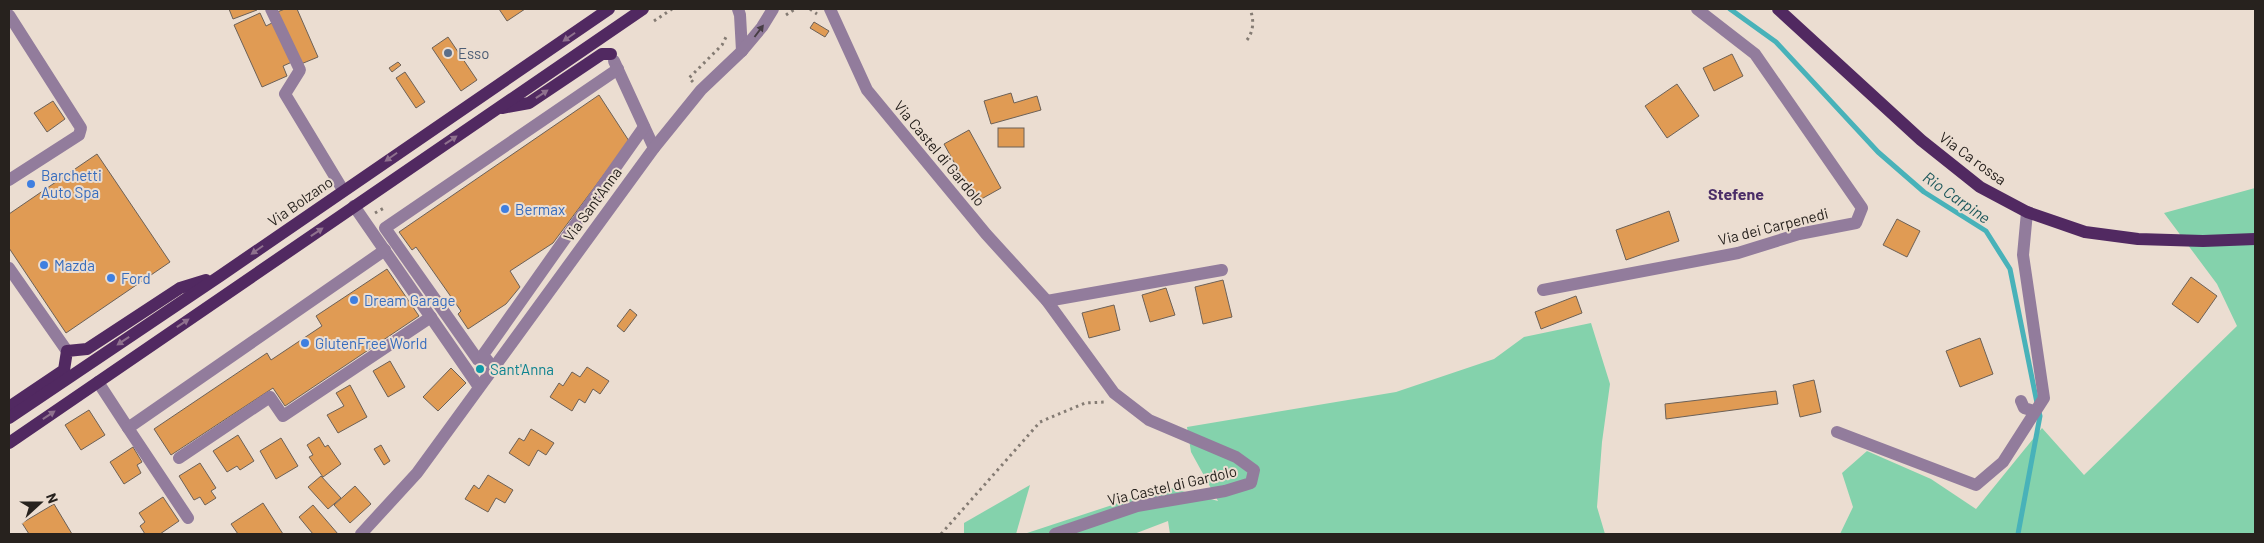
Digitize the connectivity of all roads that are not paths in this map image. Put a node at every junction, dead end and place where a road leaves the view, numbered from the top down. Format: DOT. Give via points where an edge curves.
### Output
graph roads {
  1 [pos="271,9"];
  2 [pos="608,9"];
  3 [pos="644,9"];
  4 [pos="738,9"];
  5 [pos="773,9"];
  6 [pos="831,9"];
  7 [pos="1697,9"];
  8 [pos="1778,9"];
  9 [pos="9,15"];
  10 [pos="742,51"];
  11 [pos="611,54"];
  12 [pos="618,68"];
  13 [pos="497,109"];
  14 [pos="644,127"];
  15 [pos="654,148"];
  16 [pos="9,180"];
  17 [pos="343,190"];
  18 [pos="354,206"];
  19 [pos="2027,212"];
  20 [pos="2255,239"];
  21 [pos="385,250"];
  22 [pos="9,268"];
  23 [pos="1222,270"];
  24 [pos="220,276"];
  25 [pos="1543,290"];
  26 [pos="1047,301"];
  27 [pos="431,317"];
  28 [pos="67,350"];
  29 [pos="483,355"];
  30 [pos="492,367"];
  31 [pos="98,382"];
  32 [pos="479,387"];
  33 [pos="2021,402"];
  34 [pos="9,407"];
  35 [pos="2034,411"];
  36 [pos="9,418"];
  37 [pos="128,428"];
  38 [pos="1837,432"];
  39 [pos="9,443"];
  40 [pos="179,458"];
  41 [pos="188,518"];
  42 [pos="361,534"];
  43 [pos="1055,534"];
  1 -- 17 [label="street" via="300,70 285,94"];
  2 -- 17 [label="main road, Via Bolzano, one-way"];
  3 -- 13 [label="main road"];
  4 -- 10 [label="street"];
  10 -- 5 [label="street, Via Sant'Anna, one-way"];
  6 -- 26 [label="street, Via Castel di Gardolo" via="867,90 986,234"];
  7 -- 25 [label="street, Via dei Carpenedi" via="1755,54 1862,208 1856,223 1799,234 1738,254"];
  8 -- 19 [label="main road, Via Ca rossa" via="1921,140 1980,187"];
  9 -- 16 [label="street" via="82,128 79,135"];
  10 -- 15 [label="street, Via Sant'Anna" via="701,90"];
  11 -- 12 [label="street"];
  13 -- 11 [label="main road, one-way" via="529,102 602,54"];
  12 -- 14 [label="street"];
  12 -- 29 [label="street" via="385,228 478,360"];
  18 -- 13 [label="main road, one-way"];
  14 -- 15 [label="street"];
  14 -- 29 [label="street"];
  15 -- 30 [label="street, Via Sant'Anna"];
  17 -- 24 [label="main road, Via Bolzano, one-way"];
  18 -- 21 [label="street"];
  31 -- 18 [label="main road, one-way"];
  19 -- 20 [label="main road, Via Ca rossa" via="2085,232 2138,239"];
  19 -- 35 [label="street" via="2023,255 2044,398"];
  21 -- 27 [label="street"];
  21 -- 37 [label="street"];
  22 -- 28 [label="street"];
  23 -- 26 [label="street"];
  24 -- 28 [label="main road" via="180,288 86,349"];
  24 -- 36 [label="main road, Via Bolzano, one-way"];
  26 -- 43 [label="street, Via Castel di Gardolo" via="1114,393 1150,420 1236,456 1254,470 1251,483 1225,491 1137,506"];
  27 -- 32 [label="street"];
  27 -- 40 [label="street" via="282,416 270,397"];
  28 -- 34 [label="main road" via="64,370"];
  29 -- 30 [label="street"];
  30 -- 32 [label="street, Via Sant'Anna"];
  31 -- 37 [label="street"];
  39 -- 31 [label="main road, one-way"];
  32 -- 42 [label="street, Via Sant'Anna" via="417,472"];
  33 -- 35 [label="street" via="2024,408"];
  35 -- 38 [label="street" via="2003,462 1976,485"];
  37 -- 41 [label="street"];
}
